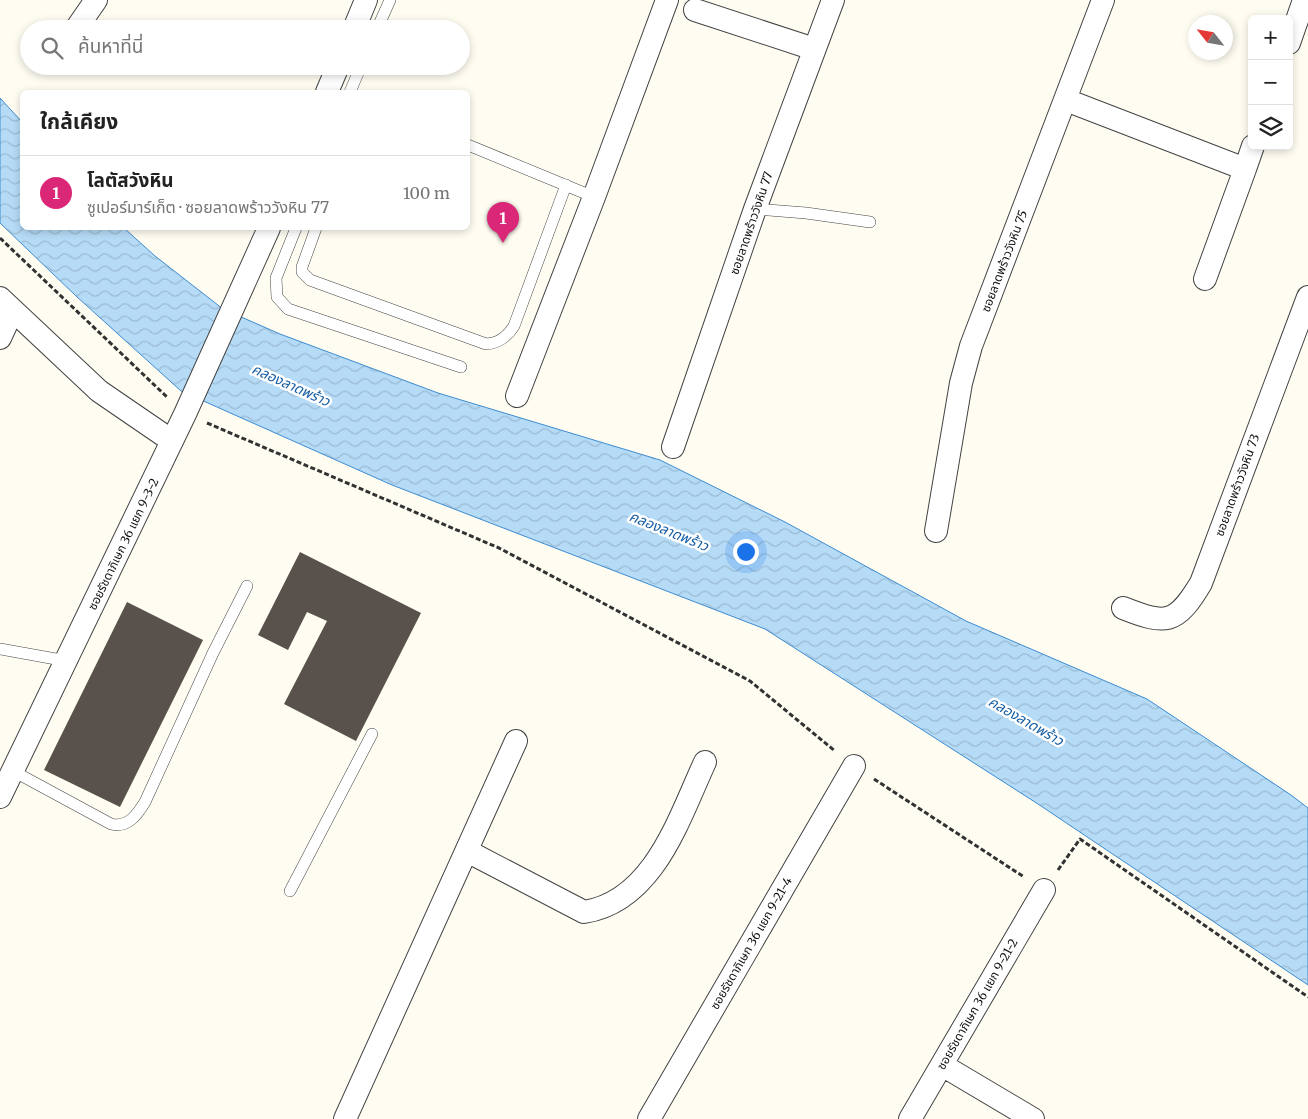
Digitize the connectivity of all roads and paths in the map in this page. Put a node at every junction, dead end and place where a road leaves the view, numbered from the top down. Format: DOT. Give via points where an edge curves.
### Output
graph roads {
  1 [pos="96,0"];
  2 [pos="366,0"];
  3 [pos="390,0"];
  4 [pos="667,0"];
  5 [pos="833,0"];
  6 [pos="1103,0"];
  7 [pos="1304,0"];
  8 [pos="695,10"];
  9 [pos="82,20"];
  10 [pos="358,20"];
  11 [pos="381,20"];
  12 [pos="1293,32"];
  13 [pos="814,49"];
  14 [pos="337,75"];
  15 [pos="352,75"];
  16 [pos="336,90"];
  17 [pos="338,90"];
  18 [pos="1066,100"];
  19 [pos="470,146"];
  20 [pos="1252,150"];
  21 [pos="1245,169"];
  22 [pos="566,185"];
  23 [pos="594,197"];
  24 [pos="756,209"];
  25 [pos="870,222"];
  26 [pos="268,230"];
  27 [pos="295,230"];
  28 [pos="315,230"];
  29 [pos="0,238"];
  30 [pos="1205,279"];
  31 [pos="1308,297"];
  32 [pos="6,305"];
  33 [pos="0,338"];
  34 [pos="461,367"];
  35 [pos="517,396"];
  36 [pos="188,406"];
  37 [pos="172,441"];
  38 [pos="673,447"];
  39 [pos="936,531"];
  40 [pos="247,586"];
  41 [pos="1123,608"];
  42 [pos="0,649"];
  43 [pos="67,661"];
  44 [pos="372,734"];
  45 [pos="516,740"];
  46 [pos="705,762"];
  47 [pos="854,766"];
  48 [pos="13,771"];
  49 [pos="0,797"];
  50 [pos="467,852"];
  51 [pos="290,890"];
  52 [pos="1044,890"];
  53 [pos="1308,997"];
  54 [pos="942,1065"];
  55 [pos="344,1119"];
  56 [pos="649,1119"];
  57 [pos="910,1119"];
  58 [pos="1034,1119"];
  1 -- 9 [label="street"];
  2 -- 10 [label="street"];
  3 -- 11 [label="lane"];
  4 -- 23 [label="street"];
  5 -- 13 [label="street, ซอยลาดพร้าววังหิน 77"];
  6 -- 18 [label="street, ซอยลาดพร้าววังหิน 75"];
  7 -- 12 [label="street"];
  8 -- 13 [label="street"];
  13 -- 24 [label="street, ซอยลาดพร้าววังหิน 77"];
  14 -- 16 [label="street"];
  15 -- 17 [label="lane"];
  18 -- 21 [label="street"];
  18 -- 39 [label="street, ซอยลาดพร้าววังหิน 75" via="971,346 961,383"];
  19 -- 22 [label="lane"];
  20 -- 21 [label="street"];
  21 -- 30 [label="street"];
  22 -- 23 [label="lane"];
  22 -- 28 [label="lane" via="514,326 502,340 493,343 486,344 310,280 302,272 302,267"];
  23 -- 35 [label="street"];
  24 -- 25 [label="lane"];
  24 -- 38 [label="street, ซอยลาดพร้าววังหิน 77"];
  26 -- 36 [label="street, ซอยรัชดาภิเษก 36 แยก 9-3-2"];
  27 -- 34 [label="lane" via="276,278 277,297 288,308"];
  29 -- 36 [label="path"];
  31 -- 41 [label="street, ซอยลาดพร้าววังหิน 73" via="1198,589 1176,616 1161,620"];
  32 -- 33 [label="street"];
  32 -- 37 [label="street" via="99,391"];
  36 -- 37 [label="street, ซอยรัชดาภิเษก 36 แยก 9-3-2"];
  36 -- 47 [label="path" via="499,548 750,682"];
  37 -- 43 [label="street, ซอยรัชดาภิเษก 36 แยก 9-3-2"];
  40 -- 48 [label="lane" via="136,817 120,825 111,824"];
  42 -- 43 [label="lane"];
  43 -- 48 [label="street, ซอยรัชดาภิเษก 36 แยก 9-3-2"];
  44 -- 51 [label="lane"];
  45 -- 50 [label="street"];
  46 -- 50 [label="street" via="660,856 638,885 602,909 584,912"];
  47 -- 52 [label="path"];
  47 -- 56 [label="street, ซอยรัชดาภิเษก 36 แยก 9-21-4"];
  48 -- 49 [label="street, ซอยรัชดาภิเษก 36 แยก 9-3-2"];
  50 -- 55 [label="street"];
  52 -- 53 [label="path" via="1080,839"];
  52 -- 54 [label="street, ซอยรัชดาภิเษก 36 แยก 9-21-2"];
  54 -- 57 [label="street, ซอยรัชดาภิเษก 36 แยก 9-21-2"];
  54 -- 58 [label="street"];
}
